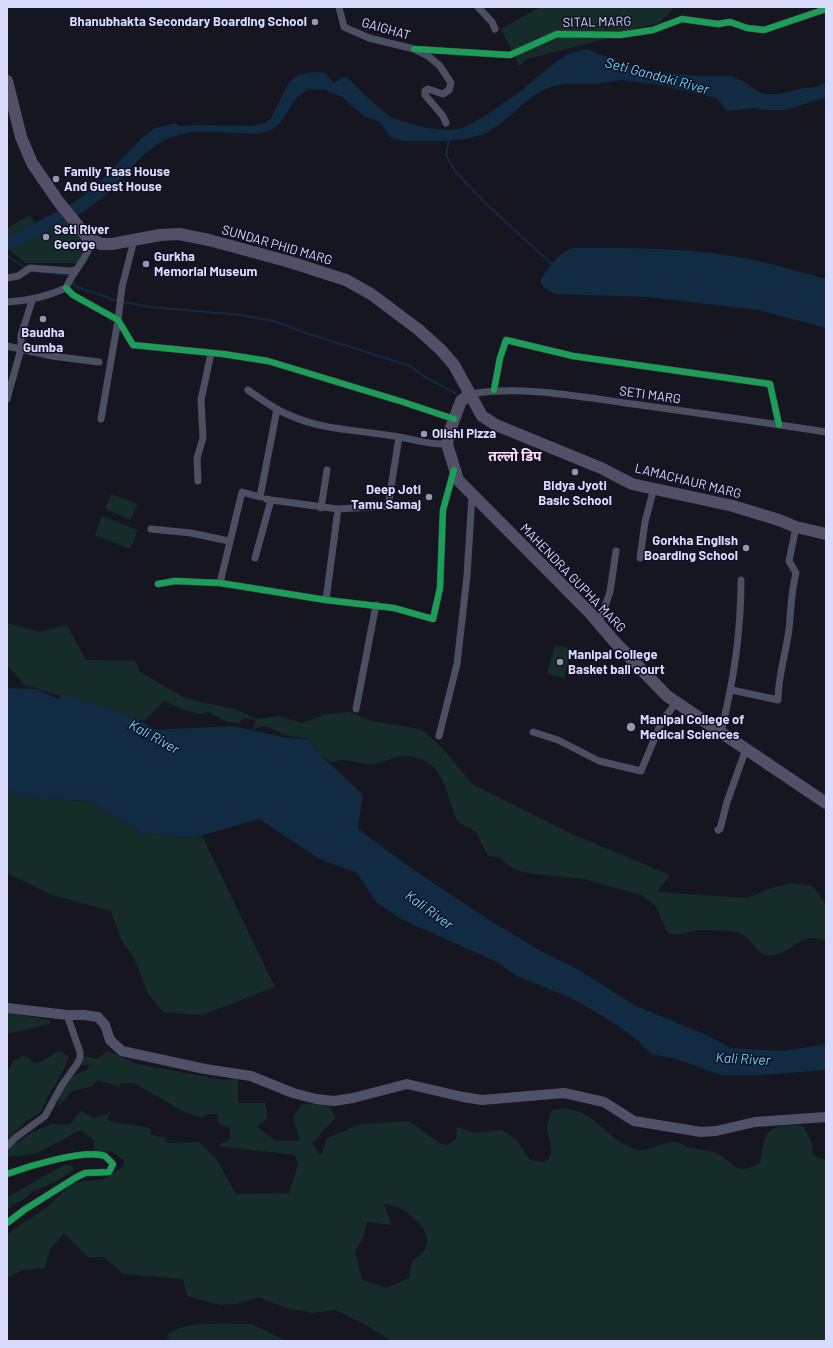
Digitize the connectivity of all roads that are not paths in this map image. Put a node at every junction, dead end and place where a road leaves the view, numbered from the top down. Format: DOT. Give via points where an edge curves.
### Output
graph roads {
  1 [pos="339,7"];
  2 [pos="478,7"];
  3 [pos="826,9"];
  4 [pos="495,29"];
  5 [pos="414,49"];
  6 [pos="7,81"];
  7 [pos="446,123"];
  8 [pos="134,240"];
  9 [pos="92,241"];
  10 [pos="75,272"];
  11 [pos="7,278"];
  12 [pos="67,287"];
  13 [pos="32,300"];
  14 [pos="7,302"];
  15 [pos="118,317"];
  16 [pos="7,346"];
  17 [pos="21,349"];
  18 [pos="211,353"];
  19 [pos="99,362"];
  20 [pos="248,390"];
  21 [pos="494,390"];
  22 [pos="470,394"];
  23 [pos="7,399"];
  24 [pos="277,409"];
  25 [pos="454,419"];
  26 [pos="101,420"];
  27 [pos="779,425"];
  28 [pos="826,432"];
  29 [pos="399,437"];
  30 [pos="447,444"];
  31 [pos="327,470"];
  32 [pos="454,470"];
  33 [pos="198,481"];
  34 [pos="654,488"];
  35 [pos="472,495"];
  36 [pos="260,497"];
  37 [pos="271,500"];
  38 [pos="322,508"];
  39 [pos="338,509"];
  40 [pos="796,526"];
  41 [pos="151,529"];
  42 [pos="826,534"];
  43 [pos="229,541"];
  44 [pos="616,551"];
  45 [pos="255,558"];
  46 [pos="640,558"];
  47 [pos="741,580"];
  48 [pos="220,583"];
  49 [pos="158,584"];
  50 [pos="326,600"];
  51 [pos="376,605"];
  52 [pos="600,623"];
  53 [pos="732,690"];
  54 [pos="676,702"];
  55 [pos="356,709"];
  56 [pos="534,732"];
  57 [pos="721,732"];
  58 [pos="439,736"];
  59 [pos="746,749"];
  60 [pos="826,803"];
  61 [pos="718,830"];
  62 [pos="7,1008"];
  63 [pos="66,1015"];
  64 [pos="826,1117"];
  65 [pos="7,1146"];
  66 [pos="7,1174"];
  67 [pos="7,1223"];
  1 -- 5 [label="street, GAIGHAT" via="344,28 369,38"];
  2 -- 4 [label="street"];
  3 -- 5 [label="street, SITAL MARG" via="764,30 730,22 718,24 682,19 653,30 626,34 557,34 510,55"];
  5 -- 7 [label="street, GAIGHAT" via="440,66 451,83 449,90 443,94 428,89 425,91 425,95"];
  6 -- 9 [label="main road" via="15,117 28,155 81,232"];
  8 -- 9 [label="main road, SUNDAR PHID MARG" via="112,244"];
  8 -- 15 [label="street" via="122,287"];
  8 -- 22 [label="main road, SUNDAR PHID MARG" via="170,233 179,234 290,262 346,280 371,294 419,330 454,365"];
  9 -- 10 [label="street" via="82,264"];
  10 -- 11 [label="street" via="30,268 18,276"];
  10 -- 12 [label="street"];
  12 -- 13 [label="street"];
  12 -- 15 [label="street" via="73,295"];
  13 -- 14 [label="street"];
  13 -- 17 [label="street" via="21,334"];
  15 -- 18 [label="street" via="133,345"];
  15 -- 26 [label="street"];
  16 -- 17 [label="street"];
  17 -- 19 [label="street"];
  17 -- 23 [label="street"];
  18 -- 25 [label="street" via="268,361"];
  18 -- 33 [label="street" via="201,400 203,438 197,458"];
  20 -- 24 [label="street"];
  21 -- 22 [label="street, SETI MARG"];
  21 -- 27 [label="street, SETI MARG" via="532,392"];
  21 -- 27 [label="street" via="506,340 573,356 770,384"];
  22 -- 25 [label="main road" via="461,401"];
  22 -- 34 [label="main road, LAMACHAUR MARG" via="482,416 496,425 587,462 632,484"];
  24 -- 29 [label="street" via="322,425"];
  24 -- 36 [label="street"];
  25 -- 30 [label="main road"];
  27 -- 28 [label="street, SETI MARG"];
  29 -- 30 [label="street" via="431,445"];
  29 -- 39 [label="street" via="388,506"];
  30 -- 32 [label="main road, MAHENDRA GUPHA MARG"];
  31 -- 38 [label="street"];
  32 -- 35 [label="main road, MAHENDRA GUPHA MARG" via="458,480"];
  32 -- 51 [label="street" via="443,510 440,588 433,619"];
  34 -- 40 [label="main road, LAMACHAUR MARG" via="733,506"];
  34 -- 46 [label="street" via="645,522"];
  35 -- 52 [label="main road, MAHENDRA GUPHA MARG"];
  35 -- 58 [label="street" via="467,576 457,664"];
  36 -- 37 [label="street"];
  36 -- 43 [label="street" via="242,492"];
  37 -- 38 [label="street"];
  37 -- 45 [label="street"];
  38 -- 39 [label="street"];
  39 -- 50 [label="street"];
  40 -- 42 [label="main road, LAMACHAUR MARG"];
  40 -- 53 [label="street" via="789,561 796,573 790,601 789,629 778,684 778,700"];
  41 -- 43 [label="street" via="191,533"];
  43 -- 48 [label="street"];
  44 -- 52 [label="street" via="610,592"];
  47 -- 53 [label="street" via="741,610"];
  48 -- 49 [label="street" via="175,581"];
  48 -- 50 [label="street"];
  50 -- 51 [label="street"];
  51 -- 55 [label="street"];
  52 -- 54 [label="main road, MAHENDRA GUPHA MARG" via="618,646"];
  53 -- 57 [label="street"];
  54 -- 56 [label="street" via="662,722 641,771 599,761 558,740"];
  54 -- 57 [label="main road, MAHENDRA GUPHA MARG"];
  57 -- 59 [label="main road, MAHENDRA GUPHA MARG"];
  59 -- 60 [label="main road, MAHENDRA GUPHA MARG"];
  59 -- 61 [label="street"];
  62 -- 63 [label="main road"];
  63 -- 64 [label="main road" via="98,1017 102,1020 113,1044 128,1052 205,1069 252,1076 293,1093 316,1099 353,1098 407,1084 482,1100 564,1093 604,1102 634,1121 701,1132 755,1122"];
  63 -- 65 [label="street" via="80,1058 45,1116"];
  66 -- 67 [label="street" via="88,1153 106,1156 113,1164 109,1172 85,1173 75,1178"];
}
